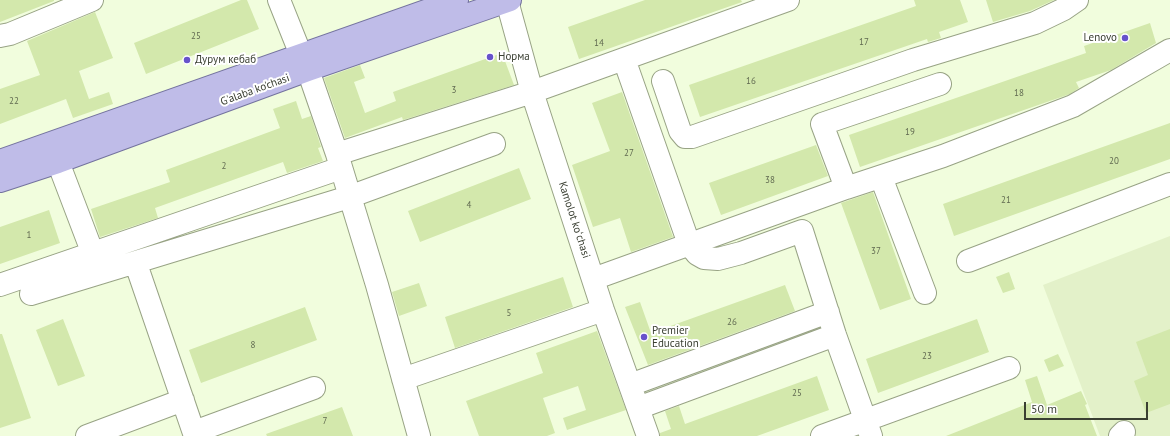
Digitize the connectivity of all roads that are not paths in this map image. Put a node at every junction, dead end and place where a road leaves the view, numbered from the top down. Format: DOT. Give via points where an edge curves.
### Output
graph roads {
  1 [pos="92,0"];
  2 [pos="279,0"];
  3 [pos="457,0"];
  4 [pos="788,0"];
  5 [pos="1077,0"];
  6 [pos="509,1"];
  7 [pos="0,36"];
  8 [pos="1170,50"];
  9 [pos="624,59"];
  10 [pos="305,62"];
  11 [pos="663,81"];
  12 [pos="940,84"];
  13 [pos="532,92"];
  14 [pos="494,144"];
  15 [pos="0,161"];
  16 [pos="339,161"];
  17 [pos="58,162"];
  18 [pos="881,177"];
  19 [pos="0,181"];
  20 [pos="1170,184"];
  21 [pos="846,188"];
  22 [pos="349,197"];
  23 [pos="689,244"];
  24 [pos="93,253"];
  25 [pos="968,261"];
  26 [pos="136,264"];
  27 [pos="101,274"];
  28 [pos="593,279"];
  29 [pos="0,285"];
  30 [pos="925,293"];
  31 [pos="31,294"];
  32 [pos="603,310"];
  33 [pos="828,312"];
  34 [pos="835,336"];
  35 [pos="1009,368"];
  36 [pos="403,379"];
  37 [pos="630,385"];
  38 [pos="314,388"];
  39 [pos="183,400"];
  40 [pos="638,408"];
  41 [pos="867,429"];
  42 [pos="195,434"];
  43 [pos="87,436"];
  44 [pos="419,436"];
  45 [pos="648,436"];
  46 [pos="822,436"];
  1 -- 7 [label="street"];
  2 -- 10 [label="street"];
  3 -- 10 [label="main road, G'alaba ko'chasi"];
  4 -- 9 [label="street"];
  5 -- 11 [label="street" via="1035,23 913,60 692,137 685,136 680,131"];
  6 -- 10 [label="main road, G'alaba ko'chasi"];
  6 -- 13 [label="street, Kamolot koʻchasi"];
  8 -- 18 [label="street" via="1073,106"];
  9 -- 13 [label="street"];
  9 -- 23 [label="street"];
  10 -- 15 [label="main road, G'alaba ko'chasi"];
  10 -- 16 [label="street"];
  10 -- 17 [label="main road, G'alaba ko'chasi"];
  12 -- 21 [label="street" via="822,124"];
  13 -- 16 [label="street"];
  13 -- 28 [label="street, Kamolot koʻchasi"];
  14 -- 22 [label="street"];
  16 -- 22 [label="street"];
  16 -- 24 [label="street"];
  17 -- 19 [label="main road, G'alaba ko'chasi"];
  17 -- 24 [label="street"];
  18 -- 21 [label="street"];
  18 -- 30 [label="street"];
  20 -- 25 [label="street"];
  21 -- 23 [label="street"];
  22 -- 26 [label="street"];
  22 -- 36 [label="street"];
  23 -- 28 [label="street"];
  23 -- 33 [label="street" via="704,258 718,259 802,231"];
  24 -- 27 [label="street"];
  24 -- 29 [label="street"];
  26 -- 27 [label="street"];
  26 -- 39 [label="street"];
  27 -- 31 [label="street"];
  28 -- 32 [label="street, Kamolot koʻchasi"];
  32 -- 36 [label="street"];
  32 -- 37 [label="street, Kamolot koʻchasi"];
  33 -- 34 [label="street"];
  33 -- 37 [label="street"];
  34 -- 40 [label="street"];
  34 -- 41 [label="street"];
  35 -- 41 [label="street"];
  36 -- 44 [label="street"];
  37 -- 40 [label="street, Kamolot koʻchasi"];
  38 -- 42 [label="street"];
  39 -- 42 [label="street"];
  39 -- 43 [label="street"];
  40 -- 45 [label="street, Kamolot koʻchasi"];
  41 -- 46 [label="street"];
}
